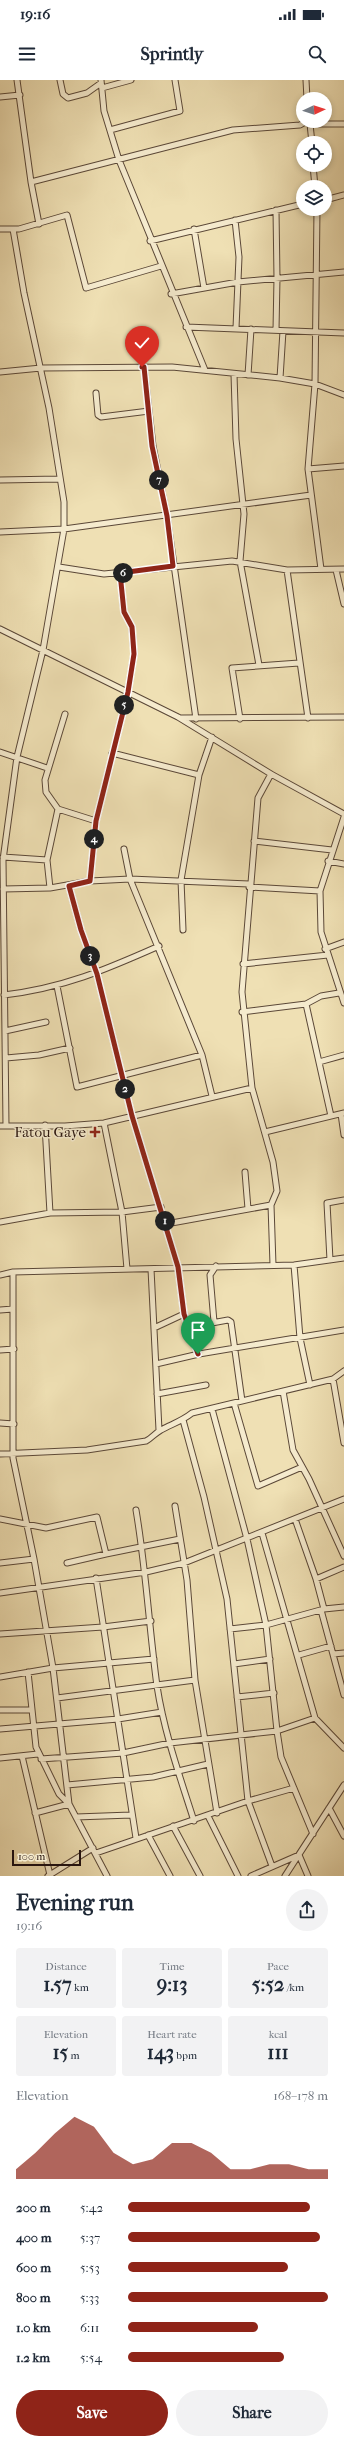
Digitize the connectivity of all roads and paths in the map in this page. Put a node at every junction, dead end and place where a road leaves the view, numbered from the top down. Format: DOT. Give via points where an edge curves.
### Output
graph roads {
  1 [pos="17,80"];
  2 [pos="60,80"];
  3 [pos="131,80"];
  4 [pos="175,80"];
  5 [pos="306,80"];
  6 [pos="101,84"];
  7 [pos="306,92"];
  8 [pos="20,95"];
  9 [pos="0,97"];
  10 [pos="332,123"];
  11 [pos="344,124"];
  12 [pos="296,125"];
  13 [pos="110,130"];
  14 [pos="119,160"];
  15 [pos="31,182"];
  16 [pos="344,195"];
  17 [pos="332,198"];
  18 [pos="296,206"];
  19 [pos="276,210"];
  20 [pos="317,216"];
  21 [pos="235,220"];
  22 [pos="40,224"];
  23 [pos="0,229"];
  24 [pos="13,229"];
  25 [pos="194,229"];
  26 [pos="150,241"];
  27 [pos="161,266"];
  28 [pos="344,272"];
  29 [pos="317,275"];
  30 [pos="278,278"];
  31 [pos="238,282"];
  32 [pos="204,288"];
  33 [pos="172,294"];
  34 [pos="186,327"];
  35 [pos="236,328"];
  36 [pos="251,328"];
  37 [pos="276,330"];
  38 [pos="283,331"];
  39 [pos="316,333"];
  40 [pos="344,333"];
  41 [pos="144,367"];
  42 [pos="42,368"];
  43 [pos="205,370"];
  44 [pos="0,372"];
  45 [pos="234,374"];
  46 [pos="248,375"];
  47 [pos="280,378"];
  48 [pos="316,384"];
  49 [pos="96,393"];
  50 [pos="344,395"];
  51 [pos="149,411"];
  52 [pos="344,466"];
  53 [pos="308,469"];
  54 [pos="60,479"];
  55 [pos="0,480"];
  56 [pos="312,495"];
  57 [pos="243,504"];
  58 [pos="167,516"];
  59 [pos="64,529"];
  60 [pos="0,532"];
  61 [pos="240,561"];
  62 [pos="173,566"];
  63 [pos="59,567"];
  64 [pos="321,569"];
  65 [pos="344,569"];
  66 [pos="287,570"];
  67 [pos="336,570"];
  68 [pos="120,573"];
  69 [pos="344,604"];
  70 [pos="0,629"];
  71 [pos="43,650"];
  72 [pos="300,663"];
  73 [pos="259,665"];
  74 [pos="128,692"];
  75 [pos="65,714"];
  76 [pos="178,717"];
  77 [pos="344,717"];
  78 [pos="308,718"];
  79 [pos="196,719"];
  80 [pos="240,719"];
  81 [pos="212,737"];
  82 [pos="0,752"];
  83 [pos="112,753"];
  84 [pos="16,757"];
  85 [pos="47,768"];
  86 [pos="271,774"];
  87 [pos="199,775"];
  88 [pos="58,809"];
  89 [pos="344,815"];
  90 [pos="96,821"];
  91 [pos="254,841"];
  92 [pos="124,849"];
  93 [pos="332,850"];
  94 [pos="2,859"];
  95 [pos="47,860"];
  96 [pos="328,861"];
  97 [pos="344,864"];
  98 [pos="130,879"];
  99 [pos="181,880"];
  100 [pos="90,881"];
  101 [pos="249,885"];
  102 [pos="69,886"];
  103 [pos="50,888"];
  104 [pos="3,889"];
  105 [pos="320,891"];
  106 [pos="183,930"];
  107 [pos="2,942"];
  108 [pos="344,942"];
  109 [pos="159,946"];
  110 [pos="325,949"];
  111 [pos="328,955"];
  112 [pos="243,964"];
  113 [pos="97,974"];
  114 [pos="57,986"];
  115 [pos="4,995"];
  116 [pos="342,998"];
  117 [pos="306,1004"];
  118 [pos="2,1010"];
  119 [pos="242,1012"];
  120 [pos="46,1022"];
  121 [pos="5,1031"];
  122 [pos="70,1048"];
  123 [pos="202,1055"];
  124 [pos="344,1055"];
  125 [pos="0,1056"];
  126 [pos="6,1057"];
  127 [pos="319,1062"];
  128 [pos="122,1077"];
  129 [pos="252,1088"];
  130 [pos="212,1096"];
  131 [pos="343,1114"];
  132 [pos="132,1116"];
  133 [pos="331,1116"];
  134 [pos="104,1123"];
  135 [pos="45,1125"];
  136 [pos="0,1126"];
  137 [pos="6,1126"];
  138 [pos="265,1132"];
  139 [pos="344,1135"];
  140 [pos="245,1172"];
  141 [pos="344,1200"];
  142 [pos="271,1205"];
  143 [pos="161,1207"];
  144 [pos="248,1208"];
  145 [pos="122,1212"];
  146 [pos="50,1214"];
  147 [pos="0,1222"];
  148 [pos="166,1224"];
  149 [pos="344,1258"];
  150 [pos="330,1260"];
  151 [pos="273,1265"];
  152 [pos="294,1265"];
  153 [pos="216,1266"];
  154 [pos="178,1267"];
  155 [pos="127,1269"];
  156 [pos="151,1269"];
  157 [pos="13,1272"];
  158 [pos="0,1275"];
  159 [pos="13,1309"];
  160 [pos="0,1310"];
  161 [pos="184,1314"];
  162 [pos="214,1322"];
  163 [pos="190,1327"];
  164 [pos="154,1328"];
  165 [pos="344,1330"];
  166 [pos="300,1338"];
  167 [pos="233,1348"];
  168 [pos="14,1349"];
  169 [pos="0,1350"];
  170 [pos="198,1354"];
  171 [pos="156,1364"];
  172 [pos="344,1372"];
  173 [pos="333,1379"];
  174 [pos="310,1385"];
  175 [pos="206,1386"];
  176 [pos="283,1391"];
  177 [pos="157,1394"];
  178 [pos="242,1401"];
  179 [pos="234,1404"];
  180 [pos="212,1409"];
  181 [pos="184,1420"];
  182 [pos="0,1423"];
  183 [pos="14,1424"];
  184 [pos="159,1430"];
  185 [pos="344,1443"];
  186 [pos="0,1454"];
  187 [pos="13,1455"];
  188 [pos="302,1467"];
  189 [pos="344,1499"];
  190 [pos="175,1506"];
  191 [pos="322,1508"];
  192 [pos="136,1510"];
  193 [pos="0,1519"];
  194 [pos="295,1519"];
  195 [pos="26,1523"];
  196 [pos="262,1533"];
  197 [pos="247,1539"];
  198 [pos="180,1540"];
  199 [pos="142,1547"];
  200 [pos="217,1552"];
  201 [pos="106,1554"];
  202 [pos="344,1556"];
  203 [pos="34,1558"];
  204 [pos="0,1563"];
  205 [pos="67,1563"];
  206 [pos="184,1563"];
  207 [pos="344,1567"];
  208 [pos="146,1572"];
  209 [pos="96,1578"];
  210 [pos="316,1579"];
  211 [pos="38,1588"];
  212 [pos="0,1593"];
  213 [pos="344,1607"];
  214 [pos="323,1610"];
  215 [pos="289,1620"];
  216 [pos="151,1621"];
  217 [pos="266,1625"];
  218 [pos="103,1627"];
  219 [pos="230,1629"];
  220 [pos="46,1630"];
  221 [pos="0,1634"];
  222 [pos="331,1646"];
  223 [pos="344,1653"];
  224 [pos="333,1654"];
  225 [pos="299,1655"];
  226 [pos="154,1659"];
  227 [pos="270,1659"];
  228 [pos="109,1664"];
  229 [pos="234,1664"];
  230 [pos="53,1668"];
  231 [pos="28,1672"];
  232 [pos="0,1677"];
  233 [pos="194,1680"];
  234 [pos="157,1686"];
  235 [pos="114,1691"];
  236 [pos="274,1693"];
  237 [pos="344,1695"];
  238 [pos="237,1696"];
  239 [pos="57,1698"];
  240 [pos="0,1710"];
  241 [pos="32,1710"];
  242 [pos="162,1712"];
  243 [pos="315,1718"];
  244 [pos="118,1719"];
  245 [pos="60,1724"];
  246 [pos="33,1727"];
  247 [pos="0,1729"];
  248 [pos="277,1731"];
  249 [pos="243,1735"];
  250 [pos="203,1739"];
  251 [pos="170,1743"];
  252 [pos="344,1748"];
  253 [pos="123,1753"];
  254 [pos="38,1754"];
  255 [pos="22,1756"];
  256 [pos="64,1757"];
  257 [pos="0,1758"];
  258 [pos="41,1759"];
  259 [pos="208,1764"];
  260 [pos="179,1771"];
  261 [pos="127,1780"];
  262 [pos="67,1785"];
  263 [pos="344,1785"];
  264 [pos="294,1788"];
  265 [pos="248,1801"];
  266 [pos="69,1804"];
  267 [pos="329,1808"];
  268 [pos="35,1813"];
  269 [pos="217,1813"];
  270 [pos="131,1815"];
  271 [pos="208,1816"];
  272 [pos="76,1817"];
  273 [pos="194,1821"];
  274 [pos="173,1826"];
  275 [pos="313,1834"];
  276 [pos="148,1835"];
  277 [pos="344,1836"];
  278 [pos="136,1838"];
  279 [pos="93,1848"];
  280 [pos="96,1853"];
  281 [pos="299,1855"];
  282 [pos="272,1866"];
  283 [pos="48,1875"];
  284 [pos="107,1876"];
  285 [pos="170,1876"];
  286 [pos="200,1876"];
  287 [pos="238,1876"];
  288 [pos="251,1876"];
  289 [pos="285,1876"];
  290 [pos="308,1876"];
  1 -- 8 [label="street"];
  2 -- 6 [label="street" via="63,94 68,98 87,93"];
  3 -- 6 [label="street"];
  4 -- 13 [label="street" via="180,111"];
  5 -- 7 [label="street"];
  6 -- 13 [label="street"];
  8 -- 9 [label="street"];
  8 -- 15 [label="street"];
  10 -- 11 [label="street"];
  12 -- 14 [label="street" via="233,130"];
  13 -- 14 [label="street"];
  14 -- 15 [label="street"];
  14 -- 26 [label="street"];
  15 -- 22 [label="street"];
  16 -- 17 [label="street"];
  18 -- 19 [label="street"];
  19 -- 21 [label="street"];
  19 -- 30 [label="street"];
  20 -- 29 [label="street"];
  21 -- 25 [label="street"];
  21 -- 31 [label="street"];
  22 -- 24 [label="street"];
  22 -- 27 [label="street" via="65,216 69,218 86,288"];
  23 -- 24 [label="street"];
  24 -- 42 [label="street" via="24,293"];
  25 -- 26 [label="street"];
  25 -- 32 [label="street"];
  26 -- 27 [label="street"];
  27 -- 33 [label="street"];
  28 -- 29 [label="street"];
  29 -- 30 [label="street"];
  29 -- 39 [label="street"];
  30 -- 31 [label="street"];
  30 -- 37 [label="street"];
  31 -- 32 [label="street"];
  31 -- 35 [label="street"];
  32 -- 33 [label="street"];
  33 -- 34 [label="street"];
  34 -- 35 [label="street"];
  34 -- 43 [label="street"];
  35 -- 36 [label="street"];
  36 -- 37 [label="street"];
  36 -- 46 [label="street"];
  37 -- 38 [label="street"];
  38 -- 39 [label="street"];
  38 -- 47 [label="street"];
  39 -- 40 [label="street"];
  39 -- 48 [label="street"];
  41 -- 42 [label="street"];
  41 -- 43 [label="street"];
  41 -- 51 [label="street"];
  42 -- 44 [label="street"];
  42 -- 54 [label="street"];
  43 -- 45 [label="street"];
  45 -- 46 [label="street"];
  45 -- 57 [label="street" via="236,439"];
  46 -- 47 [label="street"];
  47 -- 48 [label="street"];
  48 -- 50 [label="street"];
  48 -- 53 [label="street"];
  49 -- 51 [label="street" via="98,415 101,417"];
  51 -- 58 [label="street" via="152,446"];
  52 -- 53 [label="street"];
  53 -- 56 [label="street"];
  54 -- 55 [label="street"];
  54 -- 59 [label="street"];
  56 -- 57 [label="street"];
  56 -- 64 [label="street"];
  57 -- 58 [label="street"];
  57 -- 61 [label="street"];
  58 -- 59 [label="street"];
  58 -- 62 [label="street"];
  59 -- 60 [label="street"];
  59 -- 63 [label="street"];
  61 -- 62 [label="street"];
  61 -- 66 [label="street"];
  61 -- 73 [label="street"];
  62 -- 68 [label="street"];
  62 -- 79 [label="street"];
  63 -- 68 [label="street" via="104,574"];
  63 -- 71 [label="street"];
  64 -- 66 [label="street"];
  64 -- 67 [label="street"];
  65 -- 67 [label="street"];
  66 -- 72 [label="street"];
  67 -- 69 [label="street"];
  68 -- 74 [label="street" via="124,612 133,635 134,654"];
  70 -- 71 [label="street"];
  71 -- 74 [label="street"];
  71 -- 84 [label="street"];
  72 -- 73 [label="street"];
  72 -- 78 [label="street"];
  73 -- 80 [label="street" via="232,668"];
  74 -- 76 [label="street"];
  74 -- 83 [label="street"];
  75 -- 85 [label="street"];
  76 -- 79 [label="street"];
  76 -- 81 [label="street"];
  77 -- 78 [label="street"];
  78 -- 80 [label="street"];
  79 -- 80 [label="street"];
  81 -- 86 [label="street"];
  81 -- 87 [label="street"];
  82 -- 84 [label="street"];
  83 -- 87 [label="street"];
  83 -- 90 [label="street"];
  84 -- 85 [label="street"];
  84 -- 94 [label="street"];
  85 -- 88 [label="street" via="46,792"];
  86 -- 89 [label="street"];
  86 -- 91 [label="street" via="258,798"];
  87 -- 99 [label="street"];
  88 -- 90 [label="street"];
  88 -- 95 [label="street"];
  89 -- 93 [label="street"];
  90 -- 100 [label="street"];
  91 -- 93 [label="street"];
  91 -- 101 [label="street"];
  92 -- 98 [label="street"];
  93 -- 96 [label="street"];
  94 -- 95 [label="street"];
  94 -- 104 [label="street"];
  95 -- 103 [label="street"];
  96 -- 97 [label="street"];
  96 -- 105 [label="street"];
  98 -- 99 [label="street"];
  98 -- 100 [label="street"];
  98 -- 109 [label="street"];
  99 -- 101 [label="street"];
  99 -- 106 [label="street"];
  100 -- 102 [label="street"];
  101 -- 105 [label="street"];
  101 -- 112 [label="street"];
  102 -- 103 [label="street"];
  102 -- 113 [label="street"];
  103 -- 104 [label="street"];
  104 -- 107 [label="street"];
  105 -- 110 [label="street" via="321,932"];
  107 -- 115 [label="street"];
  108 -- 110 [label="street"];
  109 -- 113 [label="street"];
  109 -- 123 [label="street"];
  110 -- 111 [label="street"];
  111 -- 112 [label="street"];
  111 -- 116 [label="street"];
  112 -- 119 [label="street"];
  113 -- 114 [label="street"];
  113 -- 128 [label="street"];
  114 -- 115 [label="street"];
  114 -- 122 [label="street"];
  115 -- 118 [label="street"];
  116 -- 117 [label="street" via="321,996"];
  117 -- 119 [label="street"];
  117 -- 127 [label="street"];
  118 -- 121 [label="street"];
  119 -- 129 [label="street"];
  120 -- 121 [label="street"];
  121 -- 126 [label="street"];
  122 -- 126 [label="street" via="39,1055"];
  122 -- 128 [label="street" via="77,1087"];
  123 -- 128 [label="street"];
  123 -- 130 [label="street"];
  124 -- 127 [label="street"];
  125 -- 126 [label="street"];
  126 -- 137 [label="street"];
  127 -- 133 [label="street"];
  128 -- 132 [label="street"];
  129 -- 130 [label="street"];
  129 -- 138 [label="street"];
  130 -- 132 [label="street"];
  131 -- 133 [label="street"];
  131 -- 139 [label="street"];
  132 -- 134 [label="street"];
  132 -- 143 [label="street"];
  133 -- 138 [label="street"];
  134 -- 135 [label="street"];
  134 -- 145 [label="street"];
  135 -- 137 [label="street"];
  135 -- 146 [label="street"];
  136 -- 137 [label="street"];
  138 -- 142 [label="street" via="277,1191"];
  140 -- 144 [label="street"];
  141 -- 150 [label="street" via="327,1203"];
  142 -- 144 [label="street"];
  142 -- 151 [label="street"];
  143 -- 145 [label="street"];
  143 -- 148 [label="street"];
  144 -- 148 [label="street"];
  145 -- 146 [label="street"];
  145 -- 155 [label="street"];
  146 -- 147 [label="street"];
  148 -- 154 [label="street"];
  149 -- 150 [label="street"];
  150 -- 152 [label="street"];
  151 -- 152 [label="street"];
  151 -- 153 [label="street"];
  152 -- 166 [label="street"];
  153 -- 154 [label="street"];
  153 -- 162 [label="street" via="210,1275"];
  154 -- 156 [label="street"];
  154 -- 161 [label="street"];
  155 -- 156 [label="street"];
  155 -- 157 [label="street"];
  156 -- 164 [label="street"];
  157 -- 158 [label="street"];
  157 -- 159 [label="street"];
  159 -- 160 [label="street"];
  159 -- 168 [label="street"];
  161 -- 163 [label="street"];
  161 -- 164 [label="street"];
  162 -- 163 [label="street"];
  162 -- 167 [label="street" via="231,1322"];
  163 -- 170 [label="street"];
  164 -- 171 [label="street"];
  165 -- 166 [label="street"];
  166 -- 167 [label="street"];
  166 -- 174 [label="street"];
  167 -- 170 [label="street"];
  167 -- 178 [label="street"];
  168 -- 169 [label="street"];
  168 -- 183 [label="street"];
  170 -- 171 [label="street"];
  171 -- 177 [label="street"];
  172 -- 173 [label="street"];
  173 -- 174 [label="street"];
  173 -- 185 [label="street"];
  174 -- 176 [label="street"];
  175 -- 177 [label="street"];
  176 -- 178 [label="street"];
  176 -- 188 [label="street" via="293,1450"];
  177 -- 184 [label="street"];
  178 -- 179 [label="street"];
  179 -- 180 [label="street"];
  179 -- 188 [label="street" via="257,1485"];
  180 -- 181 [label="street" via="192,1413"];
  180 -- 197 [label="street"];
  181 -- 184 [label="street"];
  181 -- 200 [label="street"];
  182 -- 183 [label="street"];
  183 -- 187 [label="street"];
  184 -- 187 [label="street" via="153,1438 146,1441 87,1450"];
  186 -- 187 [label="street"];
  187 -- 195 [label="street"];
  188 -- 191 [label="street"];
  189 -- 191 [label="street"];
  190 -- 198 [label="street"];
  191 -- 194 [label="street"];
  191 -- 202 [label="street"];
  192 -- 199 [label="street"];
  193 -- 195 [label="street"];
  194 -- 196 [label="street"];
  194 -- 210 [label="street"];
  195 -- 201 [label="street" via="33,1527 46,1528 97,1517"];
  195 -- 203 [label="street"];
  196 -- 197 [label="street"];
  196 -- 215 [label="street"];
  197 -- 200 [label="street"];
  197 -- 217 [label="street"];
  198 -- 199 [label="street"];
  198 -- 206 [label="street"];
  199 -- 201 [label="street"];
  199 -- 208 [label="street"];
  200 -- 206 [label="street"];
  200 -- 219 [label="street" via="227,1599"];
  201 -- 205 [label="street"];
  203 -- 204 [label="street"];
  203 -- 211 [label="street"];
  206 -- 208 [label="street"];
  206 -- 233 [label="street"];
  207 -- 210 [label="street"];
  208 -- 209 [label="street"];
  208 -- 216 [label="street"];
  209 -- 211 [label="street"];
  209 -- 218 [label="street"];
  210 -- 214 [label="street"];
  211 -- 212 [label="street"];
  211 -- 220 [label="street"];
  213 -- 214 [label="street"];
  214 -- 215 [label="street"];
  214 -- 222 [label="street"];
  215 -- 217 [label="street"];
  215 -- 225 [label="street"];
  216 -- 218 [label="street"];
  216 -- 226 [label="street"];
  217 -- 219 [label="street"];
  217 -- 227 [label="street"];
  218 -- 220 [label="street"];
  218 -- 228 [label="street"];
  219 -- 229 [label="street"];
  220 -- 221 [label="street"];
  220 -- 230 [label="street"];
  222 -- 224 [label="street"];
  222 -- 225 [label="street"];
  223 -- 224 [label="street"];
  224 -- 237 [label="street"];
  225 -- 243 [label="street"];
  226 -- 228 [label="street"];
  226 -- 234 [label="street"];
  227 -- 229 [label="street"];
  227 -- 236 [label="street"];
  228 -- 230 [label="street"];
  228 -- 235 [label="street"];
  229 -- 238 [label="street"];
  230 -- 231 [label="street"];
  230 -- 239 [label="street"];
  231 -- 232 [label="street"];
  231 -- 241 [label="street"];
  233 -- 234 [label="street"];
  233 -- 250 [label="street"];
  234 -- 235 [label="street"];
  234 -- 242 [label="street"];
  235 -- 239 [label="street"];
  235 -- 244 [label="street"];
  236 -- 238 [label="street"];
  236 -- 248 [label="street"];
  238 -- 249 [label="street"];
  239 -- 245 [label="street"];
  240 -- 241 [label="street"];
  241 -- 246 [label="street"];
  242 -- 244 [label="street"];
  242 -- 251 [label="street"];
  243 -- 248 [label="street"];
  243 -- 252 [label="street"];
  244 -- 245 [label="street"];
  244 -- 253 [label="street"];
  245 -- 246 [label="street"];
  245 -- 256 [label="street"];
  246 -- 247 [label="street"];
  246 -- 254 [label="street"];
  248 -- 249 [label="street"];
  248 -- 264 [label="street" via="281,1757"];
  249 -- 250 [label="street"];
  249 -- 265 [label="street"];
  250 -- 251 [label="street"];
  250 -- 259 [label="street"];
  251 -- 253 [label="street"];
  251 -- 260 [label="street"];
  253 -- 256 [label="street"];
  253 -- 261 [label="street"];
  254 -- 255 [label="street"];
  254 -- 258 [label="street"];
  255 -- 257 [label="street"];
  255 -- 268 [label="street"];
  256 -- 258 [label="street"];
  256 -- 262 [label="street"];
  258 -- 266 [label="street" via="59,1794"];
  259 -- 260 [label="street"];
  259 -- 269 [label="street"];
  260 -- 261 [label="street" via="153,1778"];
  260 -- 273 [label="street"];
  261 -- 262 [label="street"];
  261 -- 270 [label="street"];
  262 -- 266 [label="street"];
  263 -- 267 [label="street"];
  264 -- 265 [label="street"];
  264 -- 275 [label="street"];
  265 -- 269 [label="street"];
  265 -- 282 [label="street"];
  266 -- 268 [label="street"];
  266 -- 272 [label="street"];
  267 -- 275 [label="street"];
  267 -- 277 [label="street"];
  268 -- 283 [label="street"];
  269 -- 271 [label="street"];
  270 -- 272 [label="street"];
  270 -- 278 [label="street"];
  271 -- 273 [label="street"];
  271 -- 287 [label="street"];
  272 -- 279 [label="street"];
  273 -- 274 [label="street"];
  274 -- 276 [label="street"];
  274 -- 286 [label="street"];
  275 -- 281 [label="street"];
  276 -- 278 [label="street"];
  276 -- 285 [label="street"];
  278 -- 280 [label="street"];
  279 -- 280 [label="street"];
  279 -- 283 [label="street"];
  280 -- 284 [label="street"];
  281 -- 282 [label="street"];
  281 -- 289 [label="street"];
  281 -- 290 [label="street"];
  282 -- 288 [label="street"];
}
